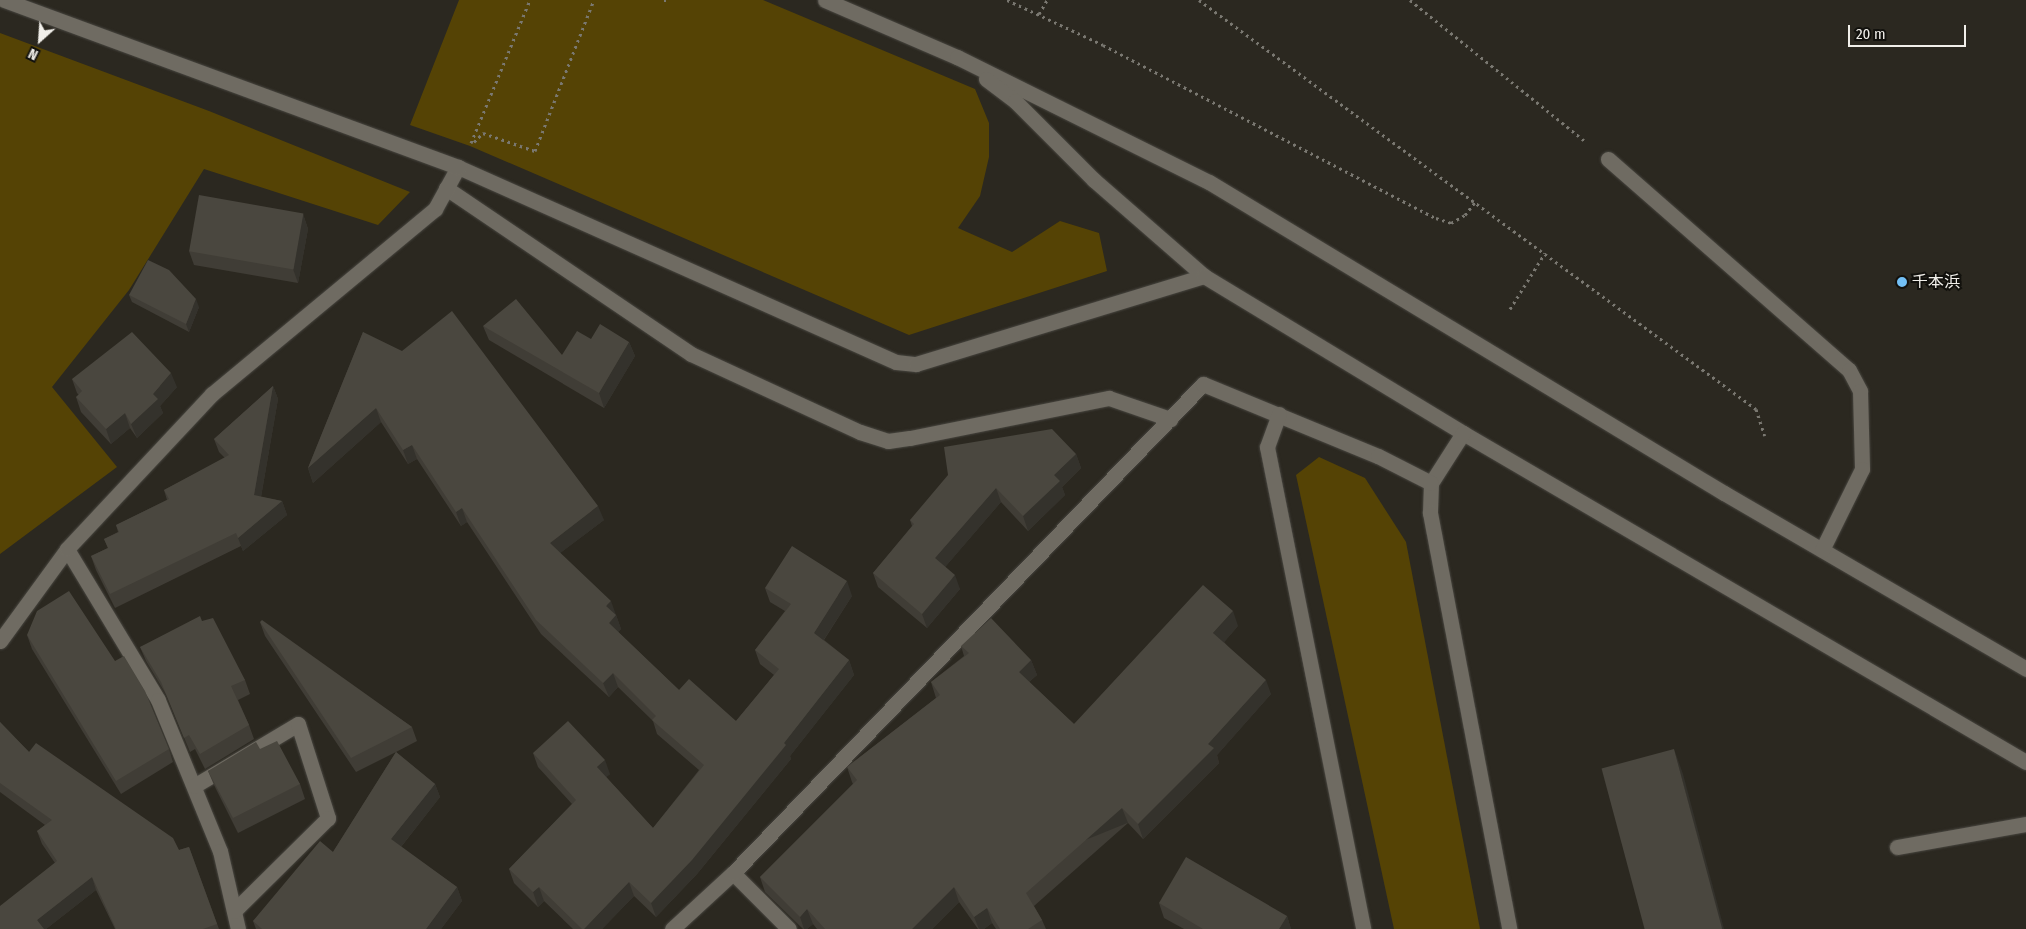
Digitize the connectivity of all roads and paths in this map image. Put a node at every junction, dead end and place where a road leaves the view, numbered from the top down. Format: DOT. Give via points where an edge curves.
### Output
graph roads {
  1 [pos="4,0"];
  2 [pos="530,0"];
  3 [pos="594,0"];
  4 [pos="664,0"];
  5 [pos="670,0"];
  6 [pos="825,0"];
  7 [pos="1007,0"];
  8 [pos="1047,0"];
  9 [pos="1199,0"];
  10 [pos="1410,0"];
  11 [pos="1039,14"];
  12 [pos="957,57"];
  13 [pos="1608,160"];
  14 [pos="458,167"];
  15 [pos="446,188"];
  16 [pos="1475,202"];
  17 [pos="1545,253"];
  18 [pos="1204,276"];
  19 [pos="1510,309"];
  20 [pos="1279,414"];
  21 [pos="1170,419"];
  22 [pos="1463,433"];
  23 [pos="1765,436"];
  24 [pos="1431,483"];
  25 [pos="67,549"];
  26 [pos="1822,550"];
  27 [pos="0,642"];
  28 [pos="2026,669"];
  29 [pos="2026,762"];
  30 [pos="194,786"];
  31 [pos="2026,824"];
  32 [pos="1897,847"];
  33 [pos="733,873"];
  34 [pos="234,912"];
  35 [pos="238,929"];
  36 [pos="672,929"];
  37 [pos="789,929"];
  38 [pos="1363,929"];
  39 [pos="1509,929"];
  1 -- 14 [label="street"];
  2 -- 3 [label="path" via="470,146 483,133 535,151"];
  4 -- 5 [label="path"];
  6 -- 12 [label="street"];
  7 -- 11 [label="path"];
  8 -- 11 [label="path"];
  9 -- 16 [label="path"];
  10 -- 13 [label="path"];
  11 -- 16 [label="path" via="1436,218 1451,223 1465,215"];
  12 -- 18 [label="street" via="1015,101 1094,180"];
  12 -- 26 [label="street" via="1209,182"];
  13 -- 26 [label="street" via="1849,370 1860,391 1862,469"];
  14 -- 15 [label="street"];
  14 -- 18 [label="street" via="896,362 916,364"];
  15 -- 21 [label="street" via="691,354 860,432 888,441 1109,398"];
  15 -- 25 [label="street" via="435,209 212,394"];
  16 -- 17 [label="path"];
  17 -- 19 [label="path"];
  17 -- 23 [label="path" via="1756,409"];
  18 -- 22 [label="street"];
  20 -- 21 [label="street" via="1203,384"];
  20 -- 24 [label="street" via="1378,456"];
  20 -- 38 [label="street" via="1267,447"];
  21 -- 33 [label="street" via="1119,468"];
  22 -- 24 [label="street"];
  22 -- 29 [label="street"];
  24 -- 39 [label="street" via="1430,513"];
  25 -- 27 [label="street"];
  25 -- 30 [label="street" via="158,700"];
  26 -- 28 [label="street"];
  30 -- 34 [label="street" via="220,851"];
  30 -- 34 [label="street" via="298,724 328,818"];
  31 -- 32 [label="street"];
  33 -- 36 [label="street"];
  33 -- 37 [label="street"];
  34 -- 35 [label="street"];
}
